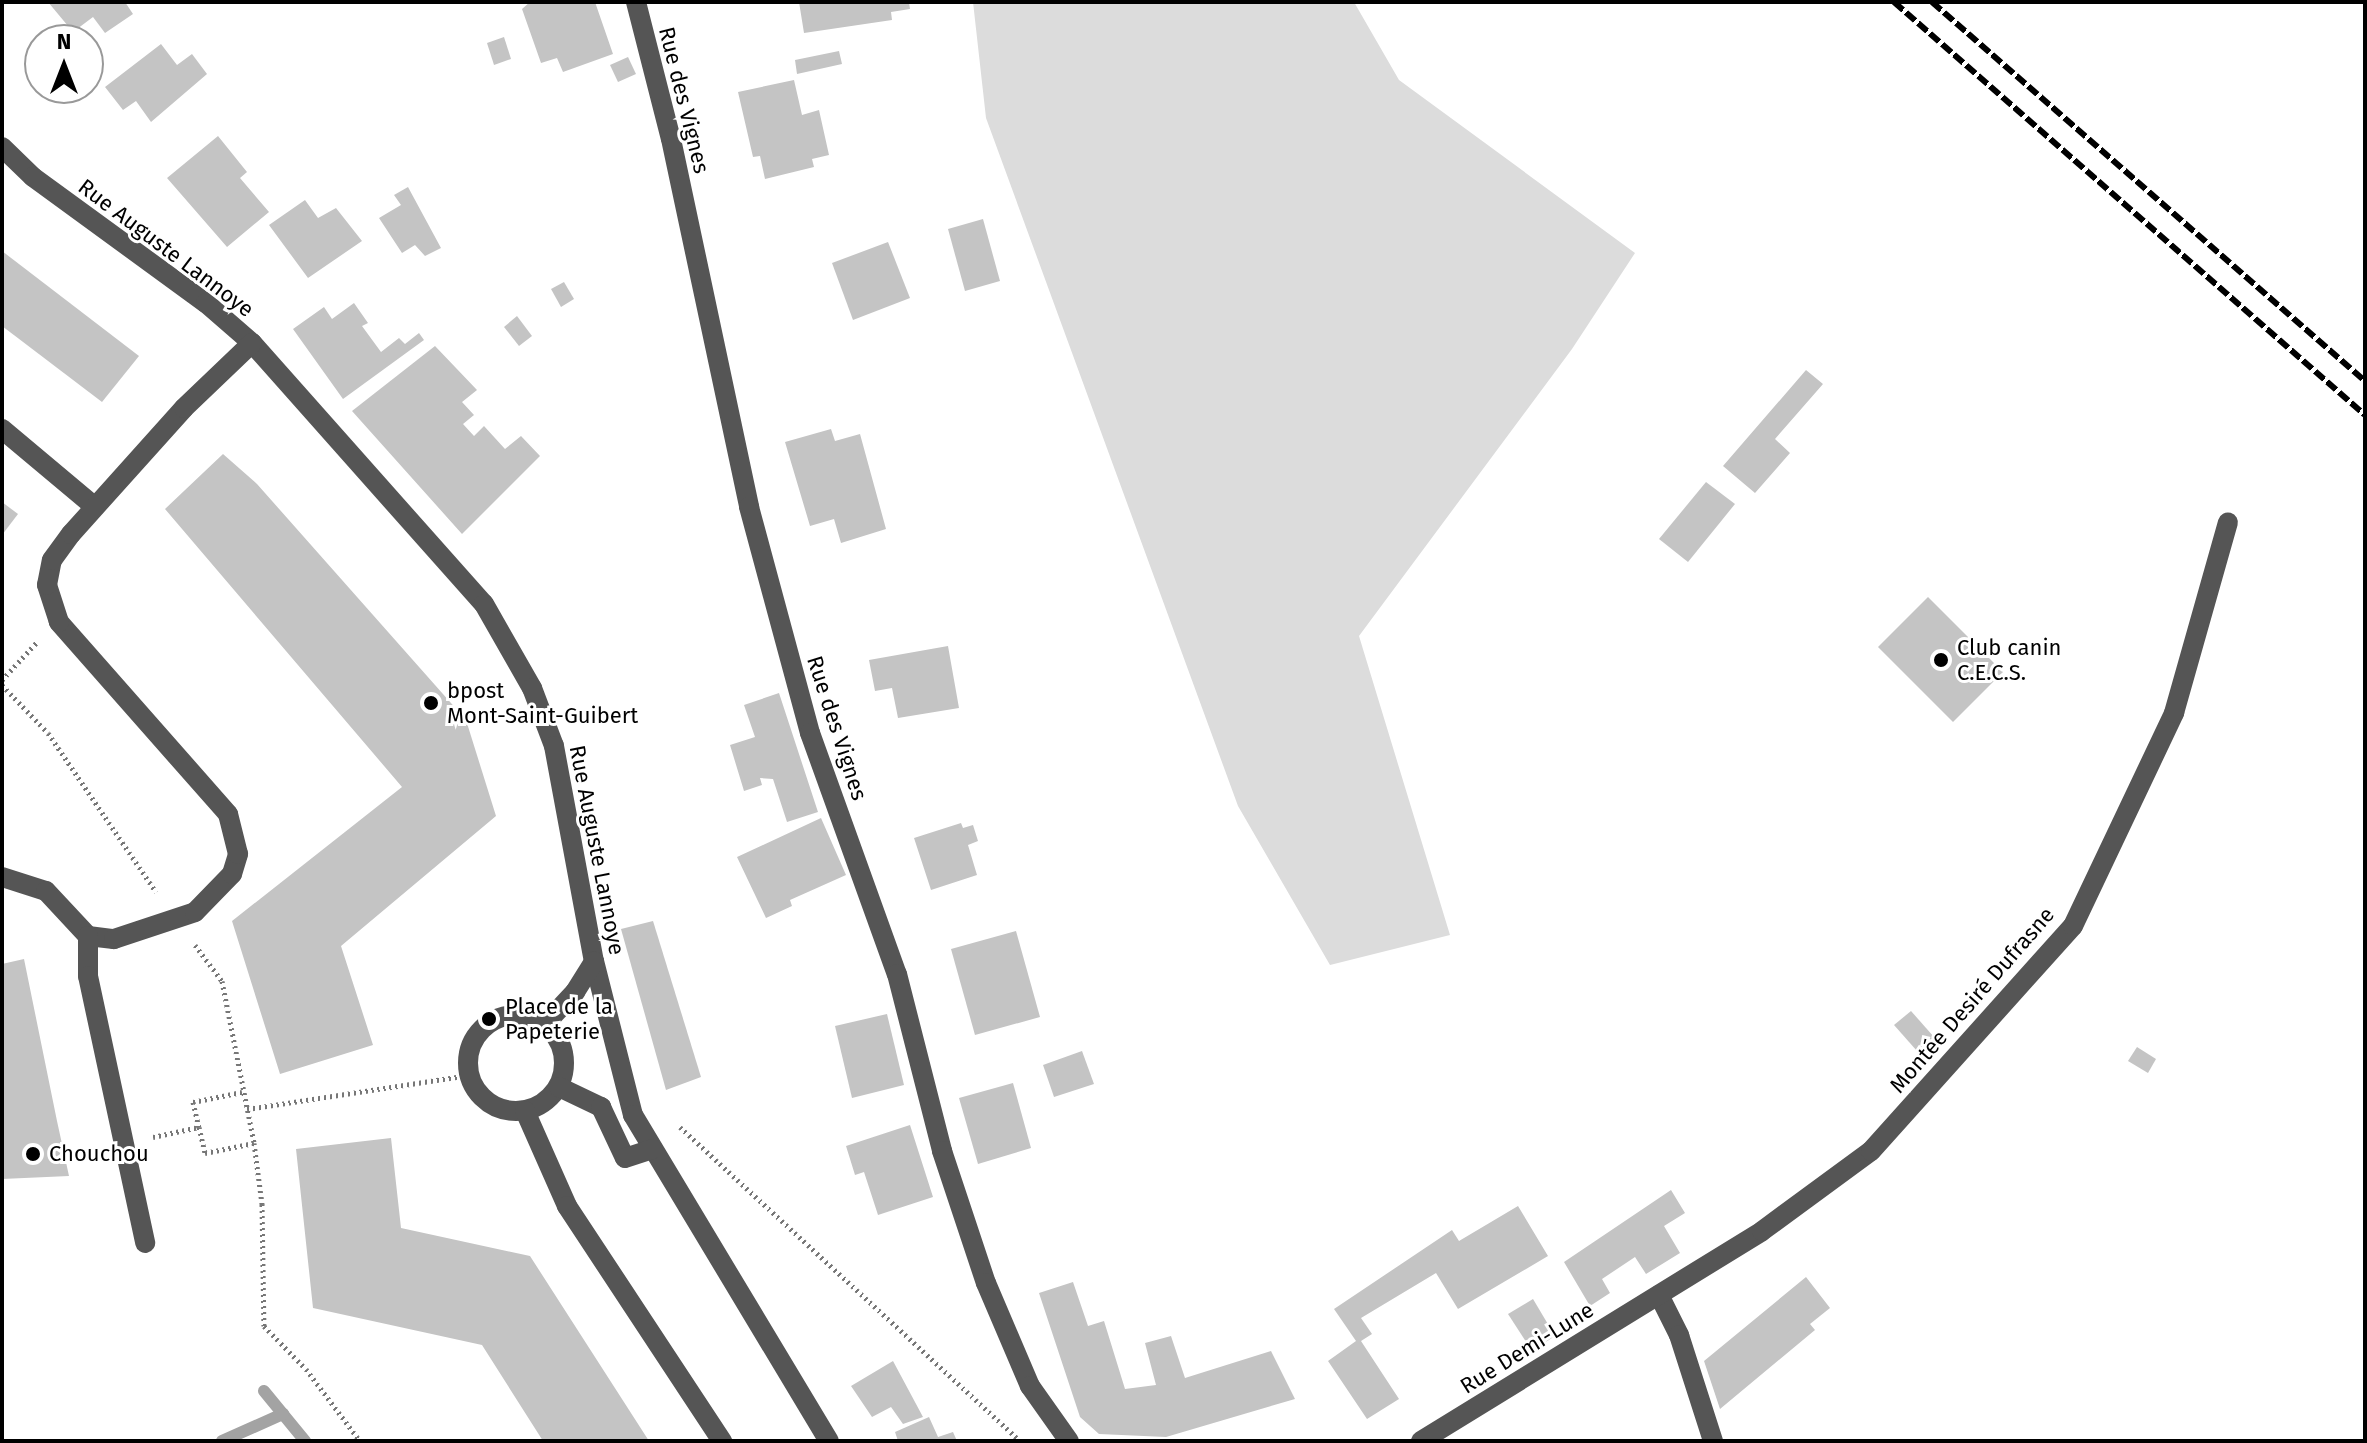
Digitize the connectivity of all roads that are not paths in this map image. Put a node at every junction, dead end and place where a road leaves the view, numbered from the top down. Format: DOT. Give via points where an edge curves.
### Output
graph roads {
  1 [pos="636,2"];
  2 [pos="2,147"];
  3 [pos="252,343"];
  4 [pos="2,429"];
  5 [pos="95,507"];
  6 [pos="2228,522"];
  7 [pos="2,877"];
  8 [pos="88,936"];
  9 [pos="594,961"];
  10 [pos="545,1024"];
  11 [pos="559,1087"];
  12 [pos="525,1111"];
  13 [pos="653,1149"];
  14 [pos="1762,1231"];
  15 [pos="145,1243"];
  16 [pos="1659,1295"];
  17 [pos="722,1441"];
  18 [pos="829,1441"];
  19 [pos="1069,1441"];
  20 [pos="1421,1441"];
  21 [pos="1713,1441"];
  1 -- 19 [label="street, Rue des Vignes" via="671,139 749,507 810,733 897,974 942,1151 986,1283 1030,1386"];
  2 -- 3 [label="street, Rue Auguste Lannoye" via="33,177"];
  3 -- 5 [label="street" via="184,408"];
  3 -- 9 [label="street, Rue Auguste Lannoye" via="454,566 484,604 532,688 554,746 569,810"];
  4 -- 5 [label="street"];
  5 -- 8 [label="street" via="52,560 50,606 228,814 238,854 232,874 212,899 177,919 114,939"];
  6 -- 14 [label="street, Montée Desiré Dufrasne" via="2174,713 2073,926 1871,1151"];
  7 -- 8 [label="street" via="46,891"];
  8 -- 15 [label="street" via="88,976"];
  9 -- 10 [label="street" via="575,992"];
  9 -- 13 [label="street, Rue Auguste Lannoye" via="633,1115"];
  10 -- 11 [label="street" via="562,1047"];
  10 -- 12 [label="street" via="514,1014 486,1024 469,1050 469,1075 479,1095 494,1107"];
  11 -- 12 [label="street"];
  11 -- 13 [label="street" via="601,1107 625,1158"];
  12 -- 17 [label="street" via="567,1206"];
  13 -- 18 [label="street, Rue Auguste Lannoye"];
  14 -- 16 [label="street, Rue Demi-Lune"];
  16 -- 20 [label="street, Rue Demi-Lune"];
  16 -- 21 [label="street" via="1679,1335"];
}
